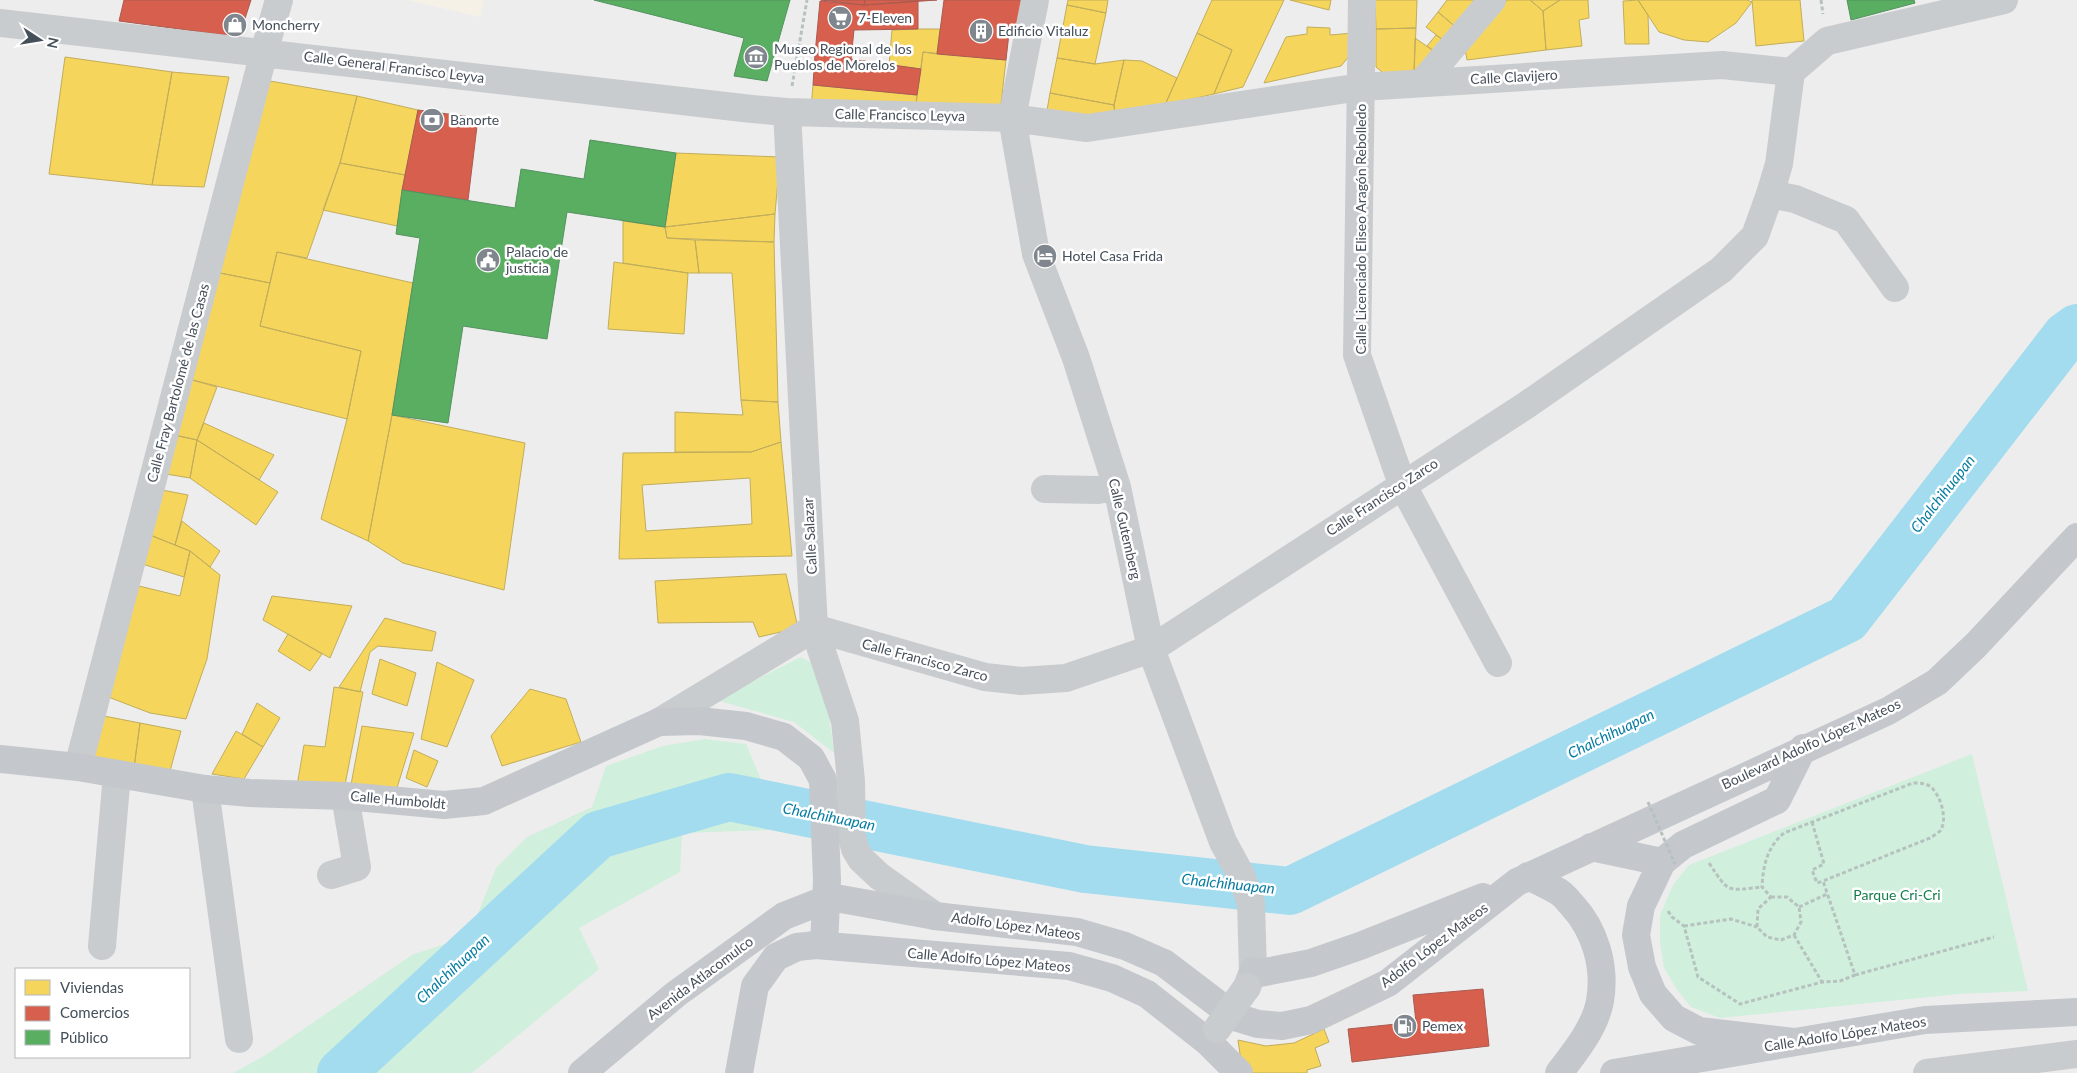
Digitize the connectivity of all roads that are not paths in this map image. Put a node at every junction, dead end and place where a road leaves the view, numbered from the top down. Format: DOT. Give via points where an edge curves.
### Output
graph roads {
  1 [pos="279,0"];
  2 [pos="1035,0"];
  3 [pos="1362,0"];
  4 [pos="1492,0"];
  5 [pos="2004,0"];
  6 [pos="0,22"];
  7 [pos="264,52"];
  8 [pos="1791,72"];
  9 [pos="1422,83"];
  10 [pos="1361,87"];
  11 [pos="787,112"];
  12 [pos="1012,118"];
  13 [pos="1770,194"];
  14 [pos="1895,288"];
  15 [pos="1402,484"];
  16 [pos="1117,487"];
  17 [pos="1046,489"];
  18 [pos="2077,537"];
  19 [pos="814,628"];
  20 [pos="1151,649"];
  21 [pos="1498,663"];
  22 [pos="659,722"];
  23 [pos="1803,748"];
  24 [pos="0,759"];
  25 [pos="78,767"];
  26 [pos="117,774"];
  27 [pos="205,789"];
  28 [pos="346,796"];
  29 [pos="1591,847"];
  30 [pos="1669,863"];
  31 [pos="331,875"];
  32 [pos="1523,879"];
  33 [pos="827,889"];
  34 [pos="935,916"];
  35 [pos="102,946"];
  36 [pos="824,946"];
  37 [pos="1251,970"];
  38 [pos="2077,1012"];
  39 [pos="1213,1036"];
  40 [pos="239,1040"];
  41 [pos="1794,1042"];
  42 [pos="2077,1054"];
  43 [pos="582,1073"];
  44 [pos="739,1073"];
  45 [pos="1239,1073"];
  46 [pos="1559,1073"];
  47 [pos="1614,1073"];
  48 [pos="1927,1073"];
  1 -- 7 [label="street, Calle Fray Bartolomé de las Casas"];
  2 -- 12 [label="street, Calle Gutemberg"];
  3 -- 10 [label="street, Calle Licenciado Eliseo Aragón Rebolledo"];
  4 -- 9 [label="street"];
  5 -- 8 [label="street" via="1827,41"];
  6 -- 7 [label="street, Calle General Francisco Leyva"];
  7 -- 11 [label="street, Calle General Francisco Leyva"];
  7 -- 25 [label="street, Calle Fray Bartolomé de las Casas"];
  8 -- 9 [label="street, Calle Clavijero" via="1722,65"];
  8 -- 13 [label="street, Calle Francisco Zarco" via="1779,164"];
  9 -- 10 [label="street, Calle Clavijero"];
  10 -- 12 [label="street, Calle Clavijero" via="1087,128"];
  10 -- 15 [label="street, Calle Licenciado Eliseo Aragón Rebolledo" via="1358,355"];
  11 -- 12 [label="street, Calle Francisco Leyva"];
  11 -- 19 [label="street, Calle Salazar"];
  12 -- 16 [label="street, Calle Gutemberg" via="1036,254 1076,358"];
  13 -- 14 [label="street" via="1795,199 1846,220"];
  13 -- 15 [label="street, Calle Francisco Zarco" via="1754,236 1721,270 1525,406"];
  15 -- 20 [label="street, Calle Francisco Zarco"];
  15 -- 21 [label="street, Calle Licenciado Eliseo Aragón Rebolledo"];
  16 -- 17 [label="street"];
  16 -- 20 [label="street, Calle Gutemberg"];
  18 -- 23 [label="main road, Boulevard Adolfo López Mateos" via="1937,682 1888,711"];
  19 -- 20 [label="street, Calle Francisco Zarco" via="985,677 1020,681 1066,678"];
  19 -- 22 [label="street, Calle Humboldt"];
  19 -- 34 [label="street, Calle Salazar" via="845,721 855,849 879,876"];
  20 -- 37 [label="street, Calle Gutemberg" via="1222,842 1241,875 1251,904"];
  22 -- 28 [label="main road, Calle Humboldt" via="484,801 444,805"];
  22 -- 33 [label="main road" via="699,721 746,726 784,737 811,758 823,780"];
  23 -- 29 [label="main road, Boulevard Adolfo López Mateos"];
  23 -- 30 [label="main road" via="1777,800 1683,845"];
  24 -- 25 [label="main road, Calle Humboldt"];
  25 -- 26 [label="main road, Calle Humboldt"];
  26 -- 27 [label="main road, Calle Humboldt"];
  26 -- 35 [label="street"];
  27 -- 28 [label="main road, Calle Humboldt"];
  27 -- 40 [label="street"];
  28 -- 31 [label="street" via="356,867"];
  29 -- 30 [label="main road"];
  29 -- 32 [label="main road, Boulevard Adolfo López Mateos"];
  30 -- 41 [label="main road" via="1641,906 1636,935 1642,966 1653,994 1674,1018 1699,1031"];
  32 -- 34 [label="main road, Adolfo López Mateos" via="1388,983 1311,1020 1282,1026 1258,1024 1235,1016 1164,963 1125,946 1077,932"];
  32 -- 37 [label="main road" via="1319,960 1260,973"];
  32 -- 46 [label="main road" via="1560,892 1583,917 1595,940 1602,974 1600,1001 1590,1028"];
  33 -- 34 [label="main road, Adolfo López Mateos" via="841,900"];
  33 -- 36 [label="main road"];
  33 -- 43 [label="main road, Avenida Atlacomulco" via="676,994"];
  36 -- 39 [label="main road, Calle Adolfo López Mateos" via="1069,966 1112,978 1148,994"];
  36 -- 44 [label="main road, Calle Adolfo López Mateos" via="797,947 776,957 755,986"];
  37 -- 39 [label="street, bridge"];
  38 -- 41 [label="main road, Calle Adolfo López Mateos" via="1925,1020"];
  39 -- 45 [label="main road, Calle Adolfo López Mateos"];
  41 -- 47 [label="main road, Calle Adolfo López Mateos"];
  42 -- 48 [label="street"];
}
